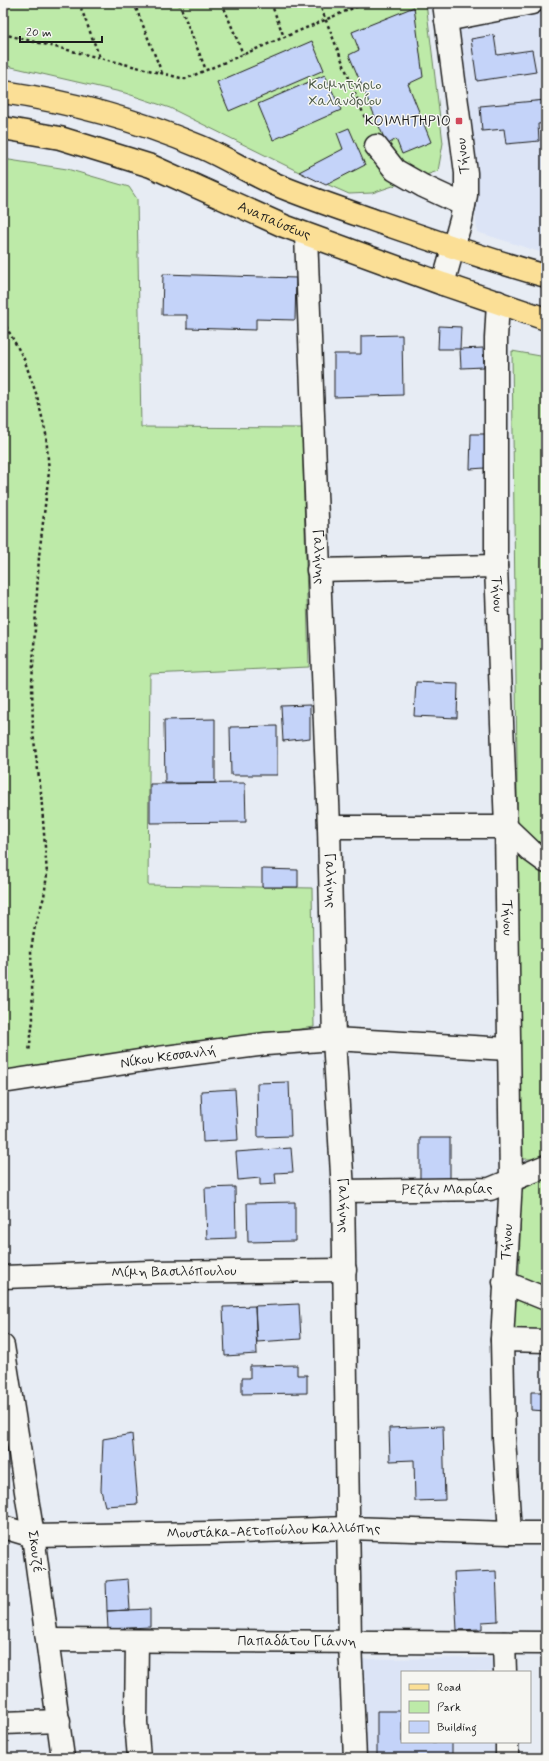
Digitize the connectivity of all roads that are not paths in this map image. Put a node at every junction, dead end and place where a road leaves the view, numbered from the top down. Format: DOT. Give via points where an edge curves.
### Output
graph roads {
  1 [pos="532,3"];
  2 [pos="445,11"];
  3 [pos="3,92"];
  4 [pos="3,128"];
  5 [pos="376,146"];
  6 [pos="464,205"];
  7 [pos="306,235"];
  8 [pos="452,248"];
  9 [pos="546,276"];
  10 [pos="443,284"];
  11 [pos="498,302"];
  12 [pos="546,319"];
  13 [pos="496,566"];
  14 [pos="318,570"];
  15 [pos="329,827"];
  16 [pos="506,827"];
  17 [pos="546,862"];
  18 [pos="334,1039"];
  19 [pos="508,1049"];
  20 [pos="13,1080"];
  21 [pos="546,1166"];
  22 [pos="511,1180"];
  23 [pos="343,1191"];
  24 [pos="345,1270"];
  25 [pos="3,1277"];
  26 [pos="504,1282"];
  27 [pos="546,1299"];
  28 [pos="502,1340"];
  29 [pos="546,1340"];
  30 [pos="3,1346"];
  31 [pos="3,1527"];
  32 [pos="348,1528"];
  33 [pos="510,1533"];
  34 [pos="546,1533"];
  35 [pos="33,1536"];
  36 [pos="48,1640"];
  37 [pos="137,1641"];
  38 [pos="350,1642"];
  39 [pos="504,1642"];
  40 [pos="546,1643"];
  41 [pos="505,1671"];
  42 [pos="59,1721"];
  43 [pos="3,1723"];
  44 [pos="507,1743"];
  45 [pos="63,1758"];
  46 [pos="139,1758"];
  47 [pos="355,1758"];
  48 [pos="507,1758"];
  1 -- 2 [label="street"];
  2 -- 6 [label="street, Τήνου" via="466,173"];
  3 -- 8 [label="main road" via="81,107 148,126 218,154 294,192"];
  4 -- 7 [label="main road, Αναπαύσεως" via="60,138 151,166 215,197"];
  5 -- 6 [label="street" via="395,170"];
  6 -- 8 [label="street, Τήνου"];
  7 -- 10 [label="main road, Αναπαύσεως"];
  7 -- 14 [label="street, Γαλήνης"];
  8 -- 9 [label="main road"];
  8 -- 10 [label="street, Τήνου"];
  10 -- 11 [label="main road, Αναπαύσεως"];
  11 -- 12 [label="main road, Αναπαύσεως"];
  11 -- 13 [label="street, Τήνου"];
  13 -- 14 [label="street"];
  13 -- 16 [label="street, Τήνου"];
  14 -- 15 [label="street, Γαλήνης"];
  15 -- 16 [label="street"];
  15 -- 18 [label="street, Γαλήνης"];
  16 -- 17 [label="street"];
  16 -- 19 [label="street, Τήνου"];
  18 -- 19 [label="street, Νίκου Κεσσανλή"];
  18 -- 20 [label="street, Νίκου Κεσσανλή" via="266,1044"];
  18 -- 23 [label="street, Γαλήνης"];
  19 -- 22 [label="street, Τήνου"];
  21 -- 22 [label="street, Ρεζάν Μαρίας"];
  22 -- 23 [label="street, Ρεζάν Μαρίας" via="490,1189"];
  22 -- 26 [label="street, Τήνου"];
  23 -- 24 [label="street, Γαλήνης"];
  24 -- 25 [label="street, Μίμη Βασιλόπουλου"];
  24 -- 32 [label="street, Γαλήνης"];
  26 -- 27 [label="street"];
  26 -- 28 [label="street, Τήνου"];
  28 -- 29 [label="street"];
  28 -- 33 [label="street, Τήνου" via="504,1438"];
  30 -- 35 [label="street, Σκουζέ"];
  31 -- 35 [label="street, Μουστάκα-Αετοπούλου Καλλιόπης"];
  32 -- 33 [label="street, Μουστάκα-Αετοπούλου Καλλιόπης"];
  32 -- 35 [label="street, Μουστάκα-Αετοπούλου Καλλιόπης"];
  32 -- 38 [label="street, Γαλήνης"];
  33 -- 34 [label="street, Μουστάκα-Αετοπούλου Καλλιόπης"];
  35 -- 36 [label="street, Σκουζέ"];
  36 -- 37 [label="street, Παπαδάτου Γιάννη"];
  36 -- 42 [label="street, Σκουζέ"];
  37 -- 38 [label="street, Παπαδάτου Γιάννη"];
  37 -- 46 [label="street" via="136,1722"];
  38 -- 39 [label="street, Παπαδάτου Γιάννη"];
  38 -- 47 [label="street, Γαλήνης"];
  39 -- 40 [label="street, Παπαδάτου Γιάννη"];
  39 -- 41 [label="street"];
  42 -- 43 [label="street"];
  42 -- 45 [label="street, Σκουζέ"];
  44 -- 48 [label="street"];
}
